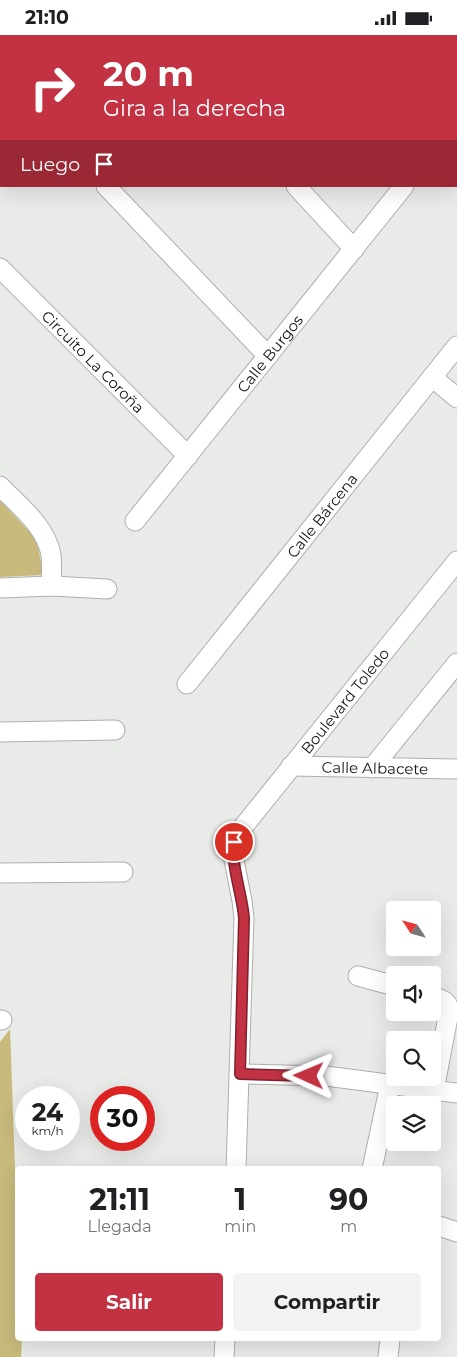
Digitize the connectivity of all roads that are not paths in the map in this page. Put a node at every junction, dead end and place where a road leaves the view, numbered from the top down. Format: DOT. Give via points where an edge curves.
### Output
graph roads {
  1 [pos="107,187"];
  2 [pos="297,187"];
  3 [pos="403,187"];
  4 [pos="354,249"];
  5 [pos="0,268"];
  6 [pos="457,346"];
  7 [pos="268,356"];
  8 [pos="432,377"];
  9 [pos="457,398"];
  10 [pos="188,455"];
  11 [pos="0,486"];
  12 [pos="135,521"];
  13 [pos="457,561"];
  14 [pos="52,586"];
  15 [pos="0,588"];
  16 [pos="107,589"];
  17 [pos="457,663"];
  18 [pos="188,684"];
  19 [pos="116,730"];
  20 [pos="0,732"];
  21 [pos="291,766"];
  22 [pos="372,768"];
  23 [pos="457,769"];
  24 [pos="123,872"];
  25 [pos="0,873"];
  26 [pos="358,975"];
  27 [pos="386,983"];
  28 [pos="441,1000"];
  29 [pos="240,1074"];
  30 [pos="386,1084"];
  31 [pos="390,1086"];
  32 [pos="399,1086"];
  33 [pos="434,1090"];
  34 [pos="457,1093"];
  35 [pos="236,1166"];
  36 [pos="373,1166"];
  37 [pos="441,1227"];
  38 [pos="457,1232"];
  39 [pos="225,1341"];
  40 [pos="390,1341"];
  41 [pos="224,1357"];
  42 [pos="388,1357"];
  1 -- 7 [label="street"];
  2 -- 4 [label="street"];
  3 -- 4 [label="street, Calle Burgos"];
  4 -- 7 [label="street, Calle Burgos"];
  5 -- 10 [label="street, Circuito La Coroña"];
  6 -- 8 [label="street, Calle Bárcena"];
  7 -- 10 [label="street, Calle Burgos"];
  8 -- 9 [label="street"];
  8 -- 18 [label="street, Calle Bárcena"];
  10 -- 12 [label="street, Calle Burgos"];
  11 -- 14 [label="street" via="47,541"];
  13 -- 21 [label="street, Boulevard Toledo"];
  14 -- 15 [label="street"];
  14 -- 16 [label="street"];
  17 -- 22 [label="street"];
  19 -- 20 [label="street"];
  21 -- 22 [label="street, Calle Albacete"];
  21 -- 29 [label="street, Boulevard Toledo" via="238,832 234,842 233,855 244,918"];
  22 -- 23 [label="street, Calle Albacete"];
  24 -- 25 [label="street"];
  26 -- 27 [label="street"];
  28 -- 33 [label="street" via="449,1007 449,1012"];
  29 -- 30 [label="street" via="326,1076"];
  29 -- 35 [label="street"];
  31 -- 36 [label="street"];
  32 -- 33 [label="street"];
  33 -- 34 [label="street"];
  37 -- 38 [label="street"];
  39 -- 41 [label="street"];
  40 -- 42 [label="street"];
}
